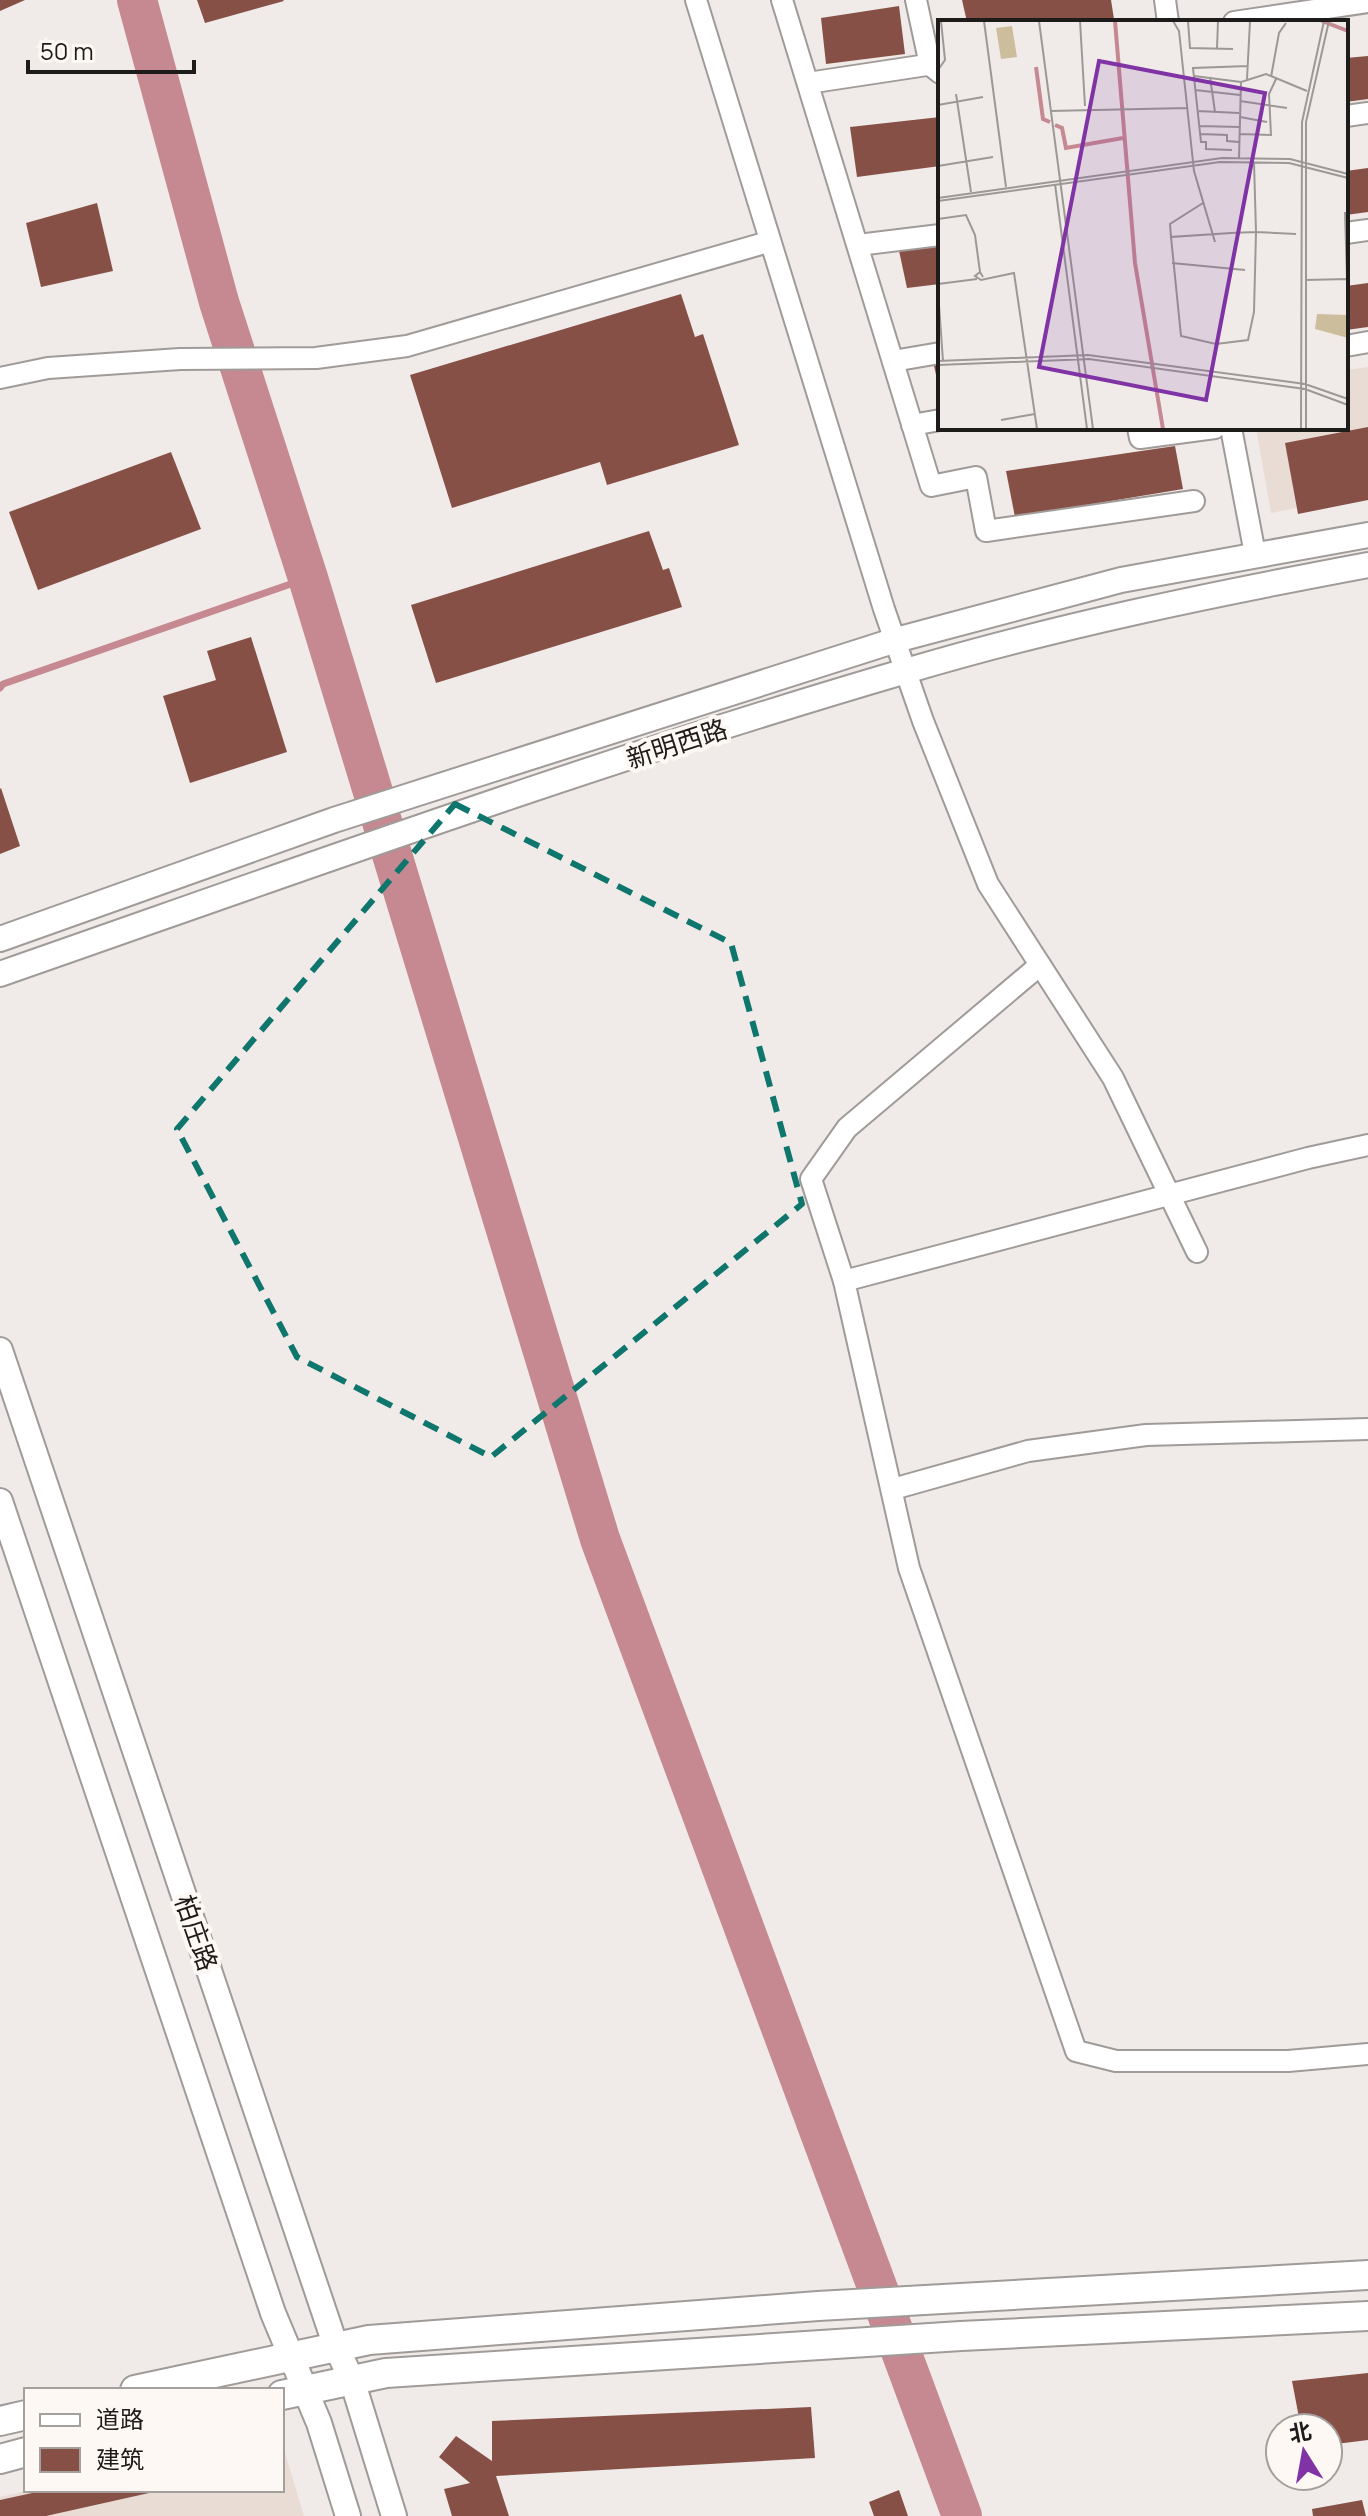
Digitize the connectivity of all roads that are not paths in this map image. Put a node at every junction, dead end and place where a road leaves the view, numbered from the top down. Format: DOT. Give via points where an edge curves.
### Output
graph roads {
  1 [pos="696,0"];
  2 [pos="782,0"];
  3 [pos="916,0"];
  4 [pos="1165,0"];
  5 [pos="1368,2"];
  6 [pos="1168,20"];
  7 [pos="1247,20"];
  8 [pos="937,67"];
  9 [pos="808,83"];
  10 [pos="1368,113"];
  11 [pos="1348,116"];
  12 [pos="1368,230"];
  13 [pos="1348,233"];
  14 [pos="938,235"];
  15 [pos="768,242"];
  16 [pos="858,245"];
  17 [pos="1368,342"];
  18 [pos="1348,346"];
  19 [pos="938,353"];
  20 [pos="893,361"];
  21 [pos="0,378"];
  22 [pos="938,420"];
  23 [pos="912,425"];
  24 [pos="1138,430"];
  25 [pos="1200,430"];
  26 [pos="1231,430"];
  27 [pos="1194,501"];
  28 [pos="1368,535"];
  29 [pos="1255,554"];
  30 [pos="1368,565"];
  31 [pos="896,640"];
  32 [pos="907,670"];
  33 [pos="0,939"];
  34 [pos="1040,965"];
  35 [pos="0,974"];
  36 [pos="1368,1145"];
  37 [pos="1169,1194"];
  38 [pos="1197,1252"];
  39 [pos="844,1281"];
  40 [pos="0,1350"];
  41 [pos="1368,1429"];
  42 [pos="893,1489"];
  43 [pos="0,1501"];
  44 [pos="1368,2054"];
  45 [pos="1368,2275"];
  46 [pos="1368,2316"];
  47 [pos="336,2347"];
  48 [pos="288,2356"];
  49 [pos="352,2380"];
  50 [pos="144,2388"];
  51 [pos="293,2392"];
  52 [pos="24,2415"];
  53 [pos="0,2421"];
  54 [pos="24,2453"];
  55 [pos="0,2459"];
  56 [pos="348,2516"];
  57 [pos="394,2516"];
  1 -- 15 [label="street"];
  2 -- 9 [label="street"];
  3 -- 8 [label="street"];
  4 -- 6 [label="street"];
  5 -- 7 [label="street"];
  8 -- 9 [label="street"];
  9 -- 16 [label="street"];
  10 -- 11 [label="street"];
  12 -- 13 [label="street"];
  14 -- 16 [label="street"];
  15 -- 21 [label="street" via="407,346 316,358 180,359 48,368"];
  15 -- 31 [label="street"];
  16 -- 20 [label="street"];
  17 -- 18 [label="street"];
  19 -- 20 [label="street"];
  20 -- 23 [label="street"];
  22 -- 23 [label="street"];
  23 -- 27 [label="street" via="931,486 976,477 986,531"];
  24 -- 25 [label="street" via="1140,438"];
  26 -- 29 [label="street"];
  28 -- 29 [label="street, 新明西路"];
  29 -- 31 [label="street, 新明西路" via="1121,580"];
  30 -- 32 [label="street, 新明西路" via="1114,617"];
  31 -- 32 [label="street"];
  31 -- 33 [label="street, 新明西路" via="334,820"];
  32 -- 34 [label="street" via="988,884"];
  32 -- 35 [label="street, 新明西路" via="443,819"];
  34 -- 37 [label="street" via="1113,1078"];
  34 -- 39 [label="street" via="847,1128 811,1179"];
  36 -- 37 [label="street"];
  37 -- 38 [label="street"];
  37 -- 39 [label="street"];
  39 -- 42 [label="street"];
  40 -- 47 [label="street, 柏庄路"];
  41 -- 42 [label="street" via="1146,1435 1028,1451"];
  42 -- 44 [label="street" via="909,1568 1076,2051 1116,2061 1288,2061"];
  43 -- 48 [label="street, 柏庄路"];
  45 -- 47 [label="main road" via="818,2306 369,2340"];
  46 -- 49 [label="main road" via="961,2336 386,2373"];
  47 -- 48 [label="main road"];
  47 -- 49 [label="street, 柏庄路"];
  48 -- 50 [label="main road"];
  48 -- 51 [label="street, 柏庄路"];
  49 -- 51 [label="main road"];
  49 -- 57 [label="street, 柏庄路"];
  51 -- 56 [label="street, 柏庄路" via="319,2423"];
  52 -- 53 [label="main road"];
  54 -- 55 [label="main road"];
}
